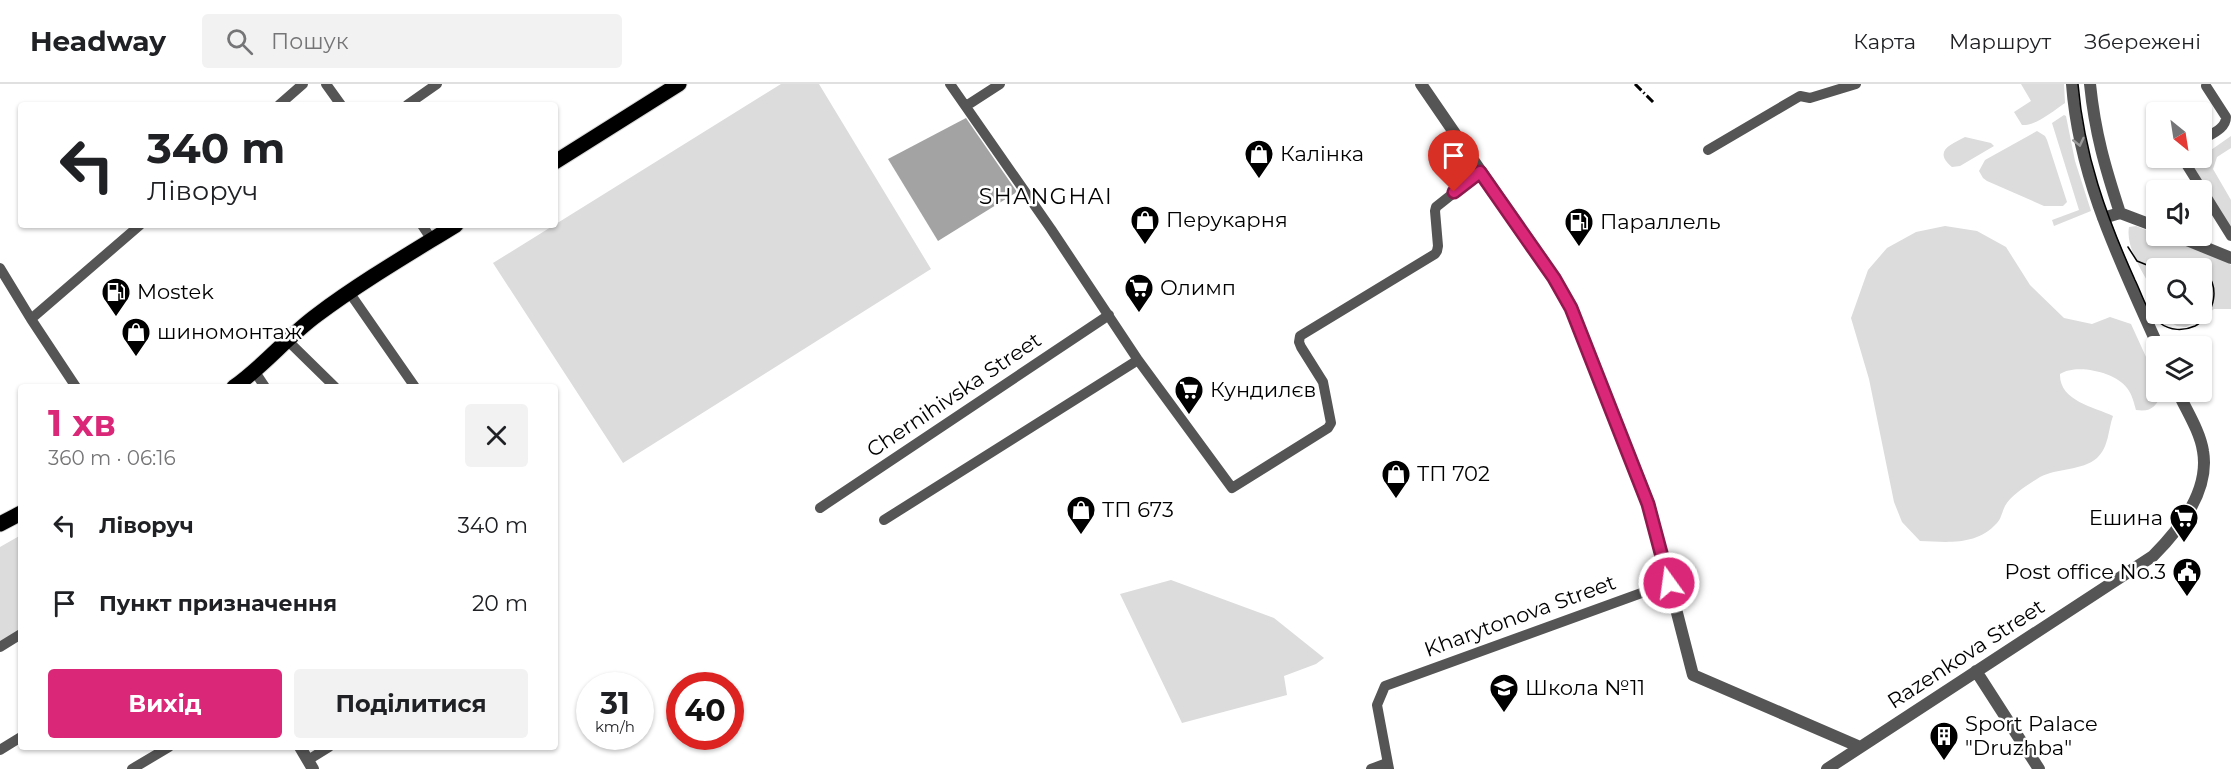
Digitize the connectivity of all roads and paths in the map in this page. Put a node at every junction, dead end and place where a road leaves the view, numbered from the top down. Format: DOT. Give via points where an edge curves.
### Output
graph roads {
  1 [pos="303,84"];
  2 [pos="327,84"];
  3 [pos="437,84"];
  4 [pos="679,84"];
  5 [pos="950,84"];
  6 [pos="1000,84"];
  7 [pos="1420,84"];
  8 [pos="1856,84"];
  9 [pos="2072,84"];
  10 [pos="2090,84"];
  11 [pos="2206,86"];
  12 [pos="282,102"];
  13 [pos="339,102"];
  14 [pos="411,102"];
  15 [pos="966,106"];
  16 [pos="2212,133"];
  17 [pos="1708,150"];
  18 [pos="558,160"];
  19 [pos="2188,168"];
  20 [pos="1480,172"];
  21 [pos="2120,213"];
  22 [pos="2103,218"];
  23 [pos="2146,223"];
  24 [pos="137,228"];
  25 [pos="424,228"];
  26 [pos="451,228"];
  27 [pos="2231,236"];
  28 [pos="432,240"];
  29 [pos="2202,246"];
  30 [pos="2231,258"];
  31 [pos="0,268"];
  32 [pos="349,292"];
  33 [pos="1109,315"];
  34 [pos="31,319"];
  35 [pos="2154,336"];
  36 [pos="287,339"];
  37 [pos="1138,360"];
  38 [pos="255,372"];
  39 [pos="74,384"];
  40 [pos="238,384"];
  41 [pos="263,384"];
  42 [pos="332,384"];
  43 [pos="413,384"];
  44 [pos="2183,402"];
  45 [pos="820,508"];
  46 [pos="18,515"];
  47 [pos="884,519"];
  48 [pos="0,524"];
  49 [pos="1669,583"];
  50 [pos="18,636"];
  51 [pos="0,647"];
  52 [pos="1976,671"];
  53 [pos="18,739"];
  54 [pos="1860,747"];
  55 [pos="0,750"];
  56 [pos="164,750"];
  57 [pos="302,750"];
  58 [pos="326,750"];
  59 [pos="310,766"];
  60 [pos="1388,766"];
  61 [pos="132,769"];
  62 [pos="1371,769"];
  63 [pos="1827,769"];
  64 [pos="2039,769"];
  1 -- 12 [label="street"];
  2 -- 13 [label="street"];
  3 -- 14 [label="street"];
  4 -- 18 [label="main road"];
  5 -- 15 [label="street"];
  6 -- 15 [label="street"];
  7 -- 20 [label="street"];
  8 -- 17 [label="street" via="1810,98 1800,96"];
  9 -- 22 [label="street, one-way" via="2077,133"];
  10 -- 21 [label="street" via="2102,158"];
  11 -- 16 [label="street" via="2226,117 2223,126"];
  15 -- 33 [label="street"];
  19 -- 27 [label="street"];
  20 -- 37 [label="street" via="1437,207 1435,254 1300,336 1301,347 1323,382 1331,423 1232,488"];
  20 -- 49 [label="street" via="1571,308 1648,504"];
  21 -- 22 [label="street"];
  21 -- 23 [label="street"];
  22 -- 35 [label="street"];
  24 -- 34 [label="street"];
  25 -- 28 [label="street"];
  26 -- 28 [label="main road"];
  28 -- 32 [label="main road"];
  29 -- 30 [label="street"];
  31 -- 34 [label="street"];
  32 -- 36 [label="main road"];
  32 -- 43 [label="street"];
  33 -- 37 [label="street"];
  33 -- 45 [label="street, Chernihivska Street"];
  34 -- 39 [label="street"];
  36 -- 38 [label="main road"];
  36 -- 42 [label="street"];
  37 -- 47 [label="street"];
  38 -- 40 [label="main road"];
  38 -- 41 [label="street"];
  44 -- 52 [label="street, Razenkova Street" via="2202,444 2204,466 2193,502 2169,540 2153,556"];
  46 -- 48 [label="main road"];
  49 -- 54 [label="street" via="1693,675"];
  49 -- 60 [label="street, Kharytonova Street" via="1385,686 1377,705"];
  50 -- 51 [label="street"];
  52 -- 54 [label="street, Razenkova Street"];
  52 -- 64 [label="street"];
  53 -- 55 [label="street"];
  54 -- 63 [label="street, Razenkova Street"];
  56 -- 61 [label="street"];
  57 -- 59 [label="street"];
  58 -- 59 [label="street"];
  60 -- 62 [label="street"];
}
